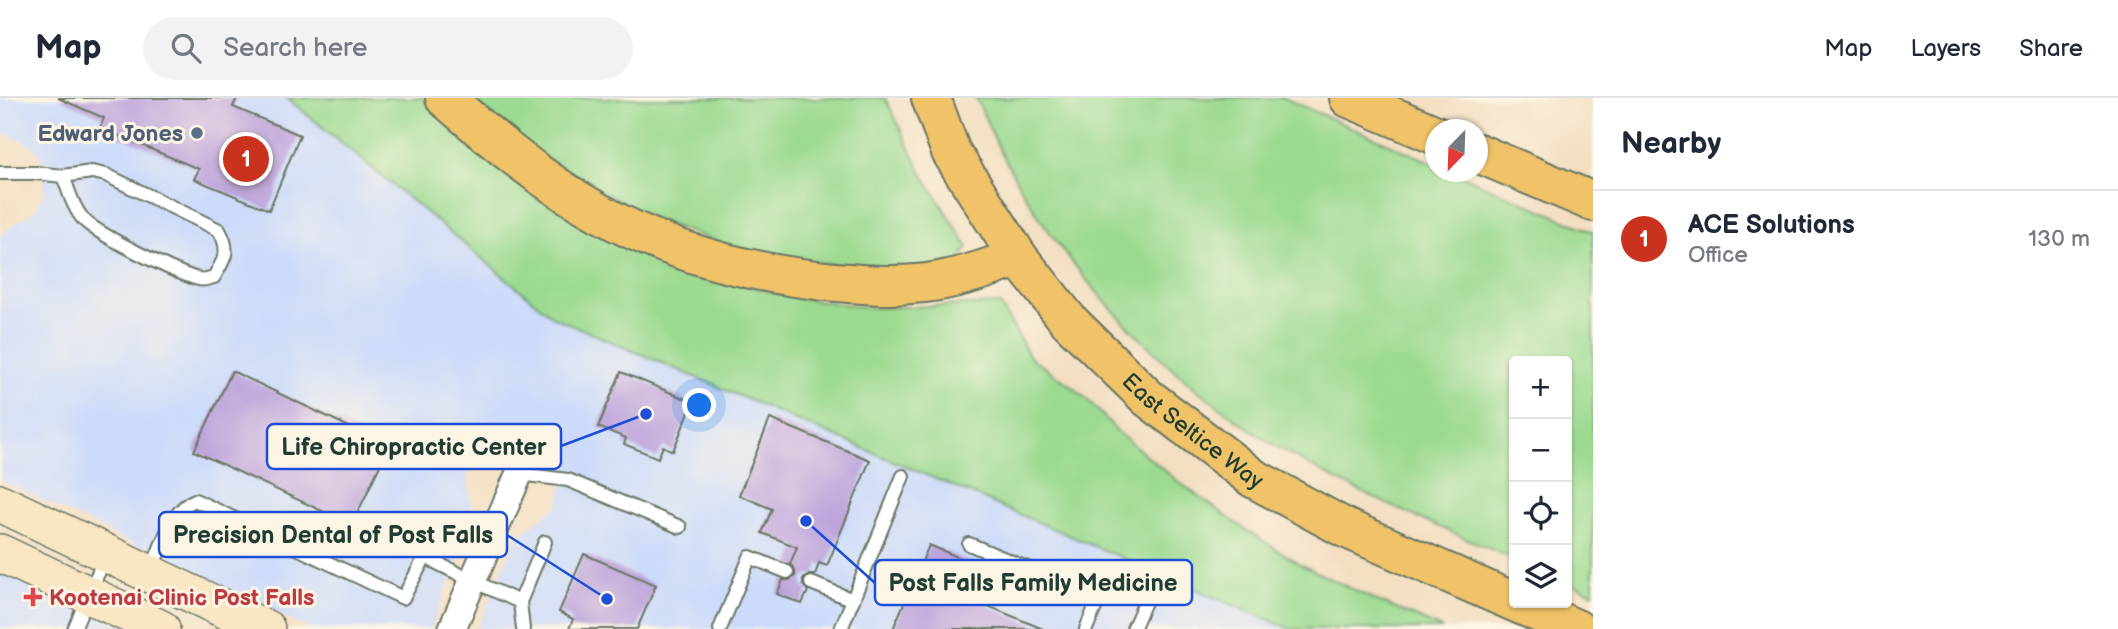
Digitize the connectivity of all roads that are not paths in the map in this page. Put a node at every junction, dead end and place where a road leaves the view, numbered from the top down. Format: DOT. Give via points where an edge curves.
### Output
graph roads {
  1 [pos="445,98"];
  2 [pos="931,98"];
  3 [pos="1349,98"];
  4 [pos="1425,130"];
  5 [pos="1488,157"];
  6 [pos="0,173"];
  7 [pos="64,176"];
  8 [pos="1593,202"];
  9 [pos="1018,257"];
  10 [pos="519,474"];
  11 [pos="903,476"];
  12 [pos="0,503"];
  13 [pos="680,527"];
  14 [pos="545,542"];
  15 [pos="969,544"];
  16 [pos="0,553"];
  17 [pos="106,554"];
  18 [pos="786,572"];
  19 [pos="149,574"];
  20 [pos="473,582"];
  21 [pos="811,583"];
  22 [pos="89,596"];
  23 [pos="853,600"];
  24 [pos="520,602"];
  25 [pos="1145,603"];
  26 [pos="74,629"];
  27 [pos="161,629"];
  28 [pos="266,629"];
  29 [pos="452,629"];
  30 [pos="523,629"];
  31 [pos="720,629"];
  32 [pos="841,629"];
  33 [pos="1086,629"];
  34 [pos="1133,629"];
  35 [pos="1576,629"];
  1 -- 9 [label="main road" via="535,173 598,213 666,244 726,264 780,276 895,285 947,279"];
  2 -- 9 [label="main road, East Seltice Way" via="951,152"];
  3 -- 4 [label="main road"];
  5 -- 8 [label="main road"];
  6 -- 7 [label="lane"];
  7 -- 7 [label="lane" via="92,172 106,176 219,230 226,243 225,257 214,277 202,281 186,276 95,230 72,201"];
  9 -- 35 [label="main road, East Seltice Way" via="1068,320 1148,398 1253,478 1345,528"];
  10 -- 13 [label="lane" via="568,480"];
  10 -- 20 [label="street"];
  11 -- 23 [label="lane"];
  12 -- 17 [label="street"];
  14 -- 24 [label="lane"];
  15 -- 33 [label="lane" via="1099,598"];
  16 -- 22 [label="street"];
  17 -- 19 [label="street"];
  17 -- 22 [label="lane"];
  18 -- 31 [label="lane" via="750,557"];
  19 -- 20 [label="lane" via="177,512 195,500 403,598 425,557"];
  19 -- 28 [label="street"];
  20 -- 24 [label="lane"];
  20 -- 29 [label="street"];
  21 -- 23 [label="lane"];
  22 -- 26 [label="lane"];
  22 -- 27 [label="street"];
  23 -- 32 [label="lane"];
  24 -- 30 [label="lane"];
  25 -- 34 [label="lane"];
}
